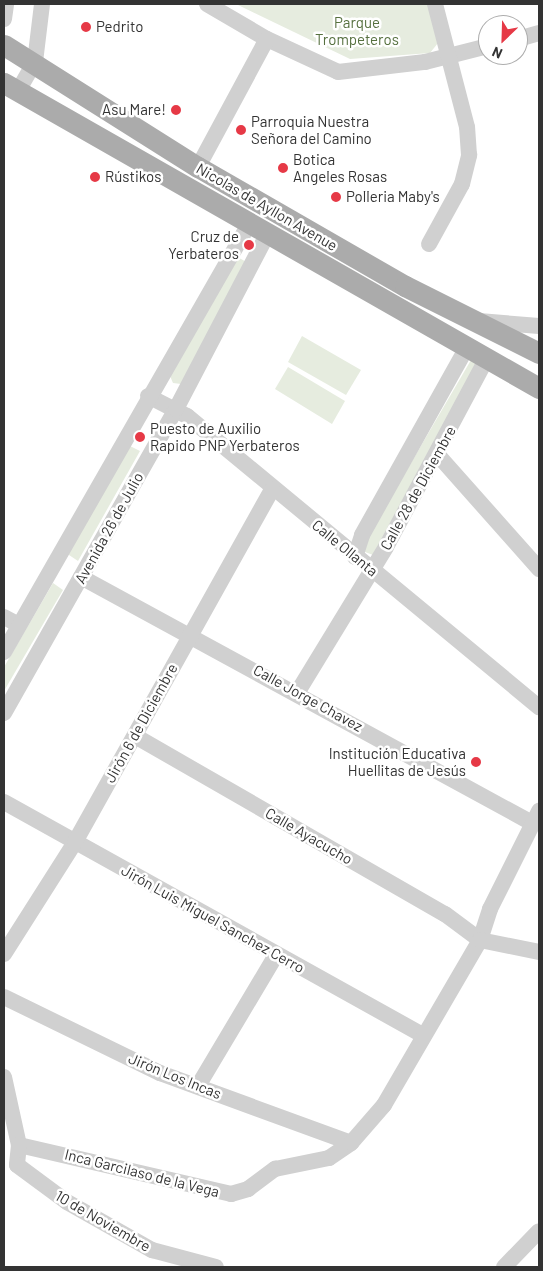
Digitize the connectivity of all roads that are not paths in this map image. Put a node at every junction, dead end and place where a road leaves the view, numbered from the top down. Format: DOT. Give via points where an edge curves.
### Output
graph roads {
  1 [pos="6,4"];
  2 [pos="42,4"];
  3 [pos="207,4"];
  4 [pos="434,4"];
  5 [pos="4,19"];
  6 [pos="267,39"];
  7 [pos="4,45"];
  8 [pos="478,49"];
  9 [pos="447,57"];
  10 [pos="35,62"];
  11 [pos="11,87"];
  12 [pos="198,167"];
  13 [pos="258,230"];
  14 [pos="428,244"];
  15 [pos="473,320"];
  16 [pos="539,326"];
  17 [pos="467,347"];
  18 [pos="539,353"];
  19 [pos="487,358"];
  20 [pos="539,388"];
  21 [pos="148,396"];
  22 [pos="176,409"];
  23 [pos="437,454"];
  24 [pos="272,489"];
  25 [pos="355,557"];
  26 [pos="539,569"];
  27 [pos="372,570"];
  28 [pos="81,577"];
  29 [pos="4,616"];
  30 [pos="19,625"];
  31 [pos="190,633"];
  32 [pos="4,650"];
  33 [pos="298,692"];
  34 [pos="539,707"];
  35 [pos="4,713"];
  36 [pos="135,736"];
  37 [pos="4,802"];
  38 [pos="536,817"];
  39 [pos="75,842"];
  40 [pos="480,940"];
  41 [pos="539,952"];
  42 [pos="4,954"];
  43 [pos="276,954"];
  44 [pos="4,997"];
  45 [pos="423,1035"];
  46 [pos="4,1076"];
  47 [pos="198,1086"];
  48 [pos="351,1143"];
  49 [pos="19,1145"];
  50 [pos="539,1231"];
  51 [pos="216,1267"];
  52 [pos="504,1267"];
  1 -- 5 [label="street"];
  2 -- 10 [label="street"];
  3 -- 6 [label="street"];
  4 -- 9 [label="street"];
  6 -- 9 [label="street" via="350,73"];
  6 -- 12 [label="street"];
  7 -- 10 [label="main road, Nicolas de Ayllon Avenue"];
  8 -- 9 [label="street"];
  9 -- 14 [label="street" via="467,127 469,155 462,184"];
  10 -- 11 [label="street"];
  10 -- 12 [label="main road, Nicolas de Ayllon Avenue"];
  11 -- 13 [label="main road, Nicolas de Ayllon Avenue"];
  12 -- 15 [label="main road, Nicolas de Ayllon Avenue"];
  13 -- 17 [label="main road, Nicolas de Ayllon Avenue"];
  13 -- 21 [label="street, Avenida 26 de Julio"];
  13 -- 22 [label="street, Avenida 26 de Julio"];
  15 -- 16 [label="street"];
  15 -- 18 [label="main road, Nicolas de Ayllon Avenue"];
  17 -- 19 [label="main road, Nicolas de Ayllon Avenue"];
  17 -- 25 [label="street, Calle 28 de Diciembre" via="362,535"];
  19 -- 20 [label="main road, Nicolas de Ayllon Avenue"];
  19 -- 23 [label="street, Calle 28 de Diciembre"];
  21 -- 22 [label="street, Calle Ollanta"];
  21 -- 30 [label="street, Avenida 26 de Julio"];
  22 -- 24 [label="street, Calle Ollanta"];
  22 -- 28 [label="street, Avenida 26 de Julio"];
  23 -- 26 [label="street"];
  23 -- 27 [label="street, Calle 28 de Diciembre"];
  24 -- 25 [label="street, Calle Ollanta"];
  24 -- 31 [label="street, Jirón 6 de Diciembre"];
  25 -- 27 [label="street, Calle Ollanta"];
  27 -- 33 [label="street, Calle 28 de Diciembre"];
  27 -- 34 [label="street, Calle Ollanta"];
  28 -- 31 [label="street, Calle Jorge Chavez"];
  28 -- 35 [label="street, Avenida 26 de Julio"];
  29 -- 30 [label="street"];
  30 -- 32 [label="street, Avenida 26 de Julio"];
  31 -- 33 [label="street, Calle Jorge Chavez"];
  31 -- 36 [label="street, Jirón 6 de Diciembre"];
  33 -- 38 [label="street, Calle Jorge Chavez"];
  36 -- 39 [label="street, Jirón 6 de Diciembre"];
  36 -- 40 [label="street, Calle Ayacucho" via="445,914"];
  37 -- 39 [label="street, Jirón Luis Miguel Sanchez Cerro"];
  38 -- 40 [label="street, Inca Garcilaso de la Vega" via="490,909"];
  39 -- 42 [label="street, Jirón 6 de Diciembre"];
  39 -- 43 [label="street, Jirón Luis Miguel Sanchez Cerro"];
  40 -- 41 [label="street"];
  40 -- 45 [label="street, Inca Garcilaso de la Vega"];
  43 -- 45 [label="street, Jirón Luis Miguel Sanchez Cerro"];
  43 -- 47 [label="street"];
  44 -- 47 [label="street, Jirón Los Incas" via="160,1073"];
  45 -- 48 [label="street, Inca Garcilaso de la Vega" via="384,1105"];
  46 -- 49 [label="street"];
  47 -- 48 [label="street, Jirón Los Incas"];
  48 -- 49 [label="street, Inca Garcilaso de la Vega" via="329,1158 275,1169 248,1189 231,1194"];
  49 -- 51 [label="street, 10 de Noviembre" via="17,1165 67,1202 152,1250"];
  50 -- 52 [label="street"];
}
